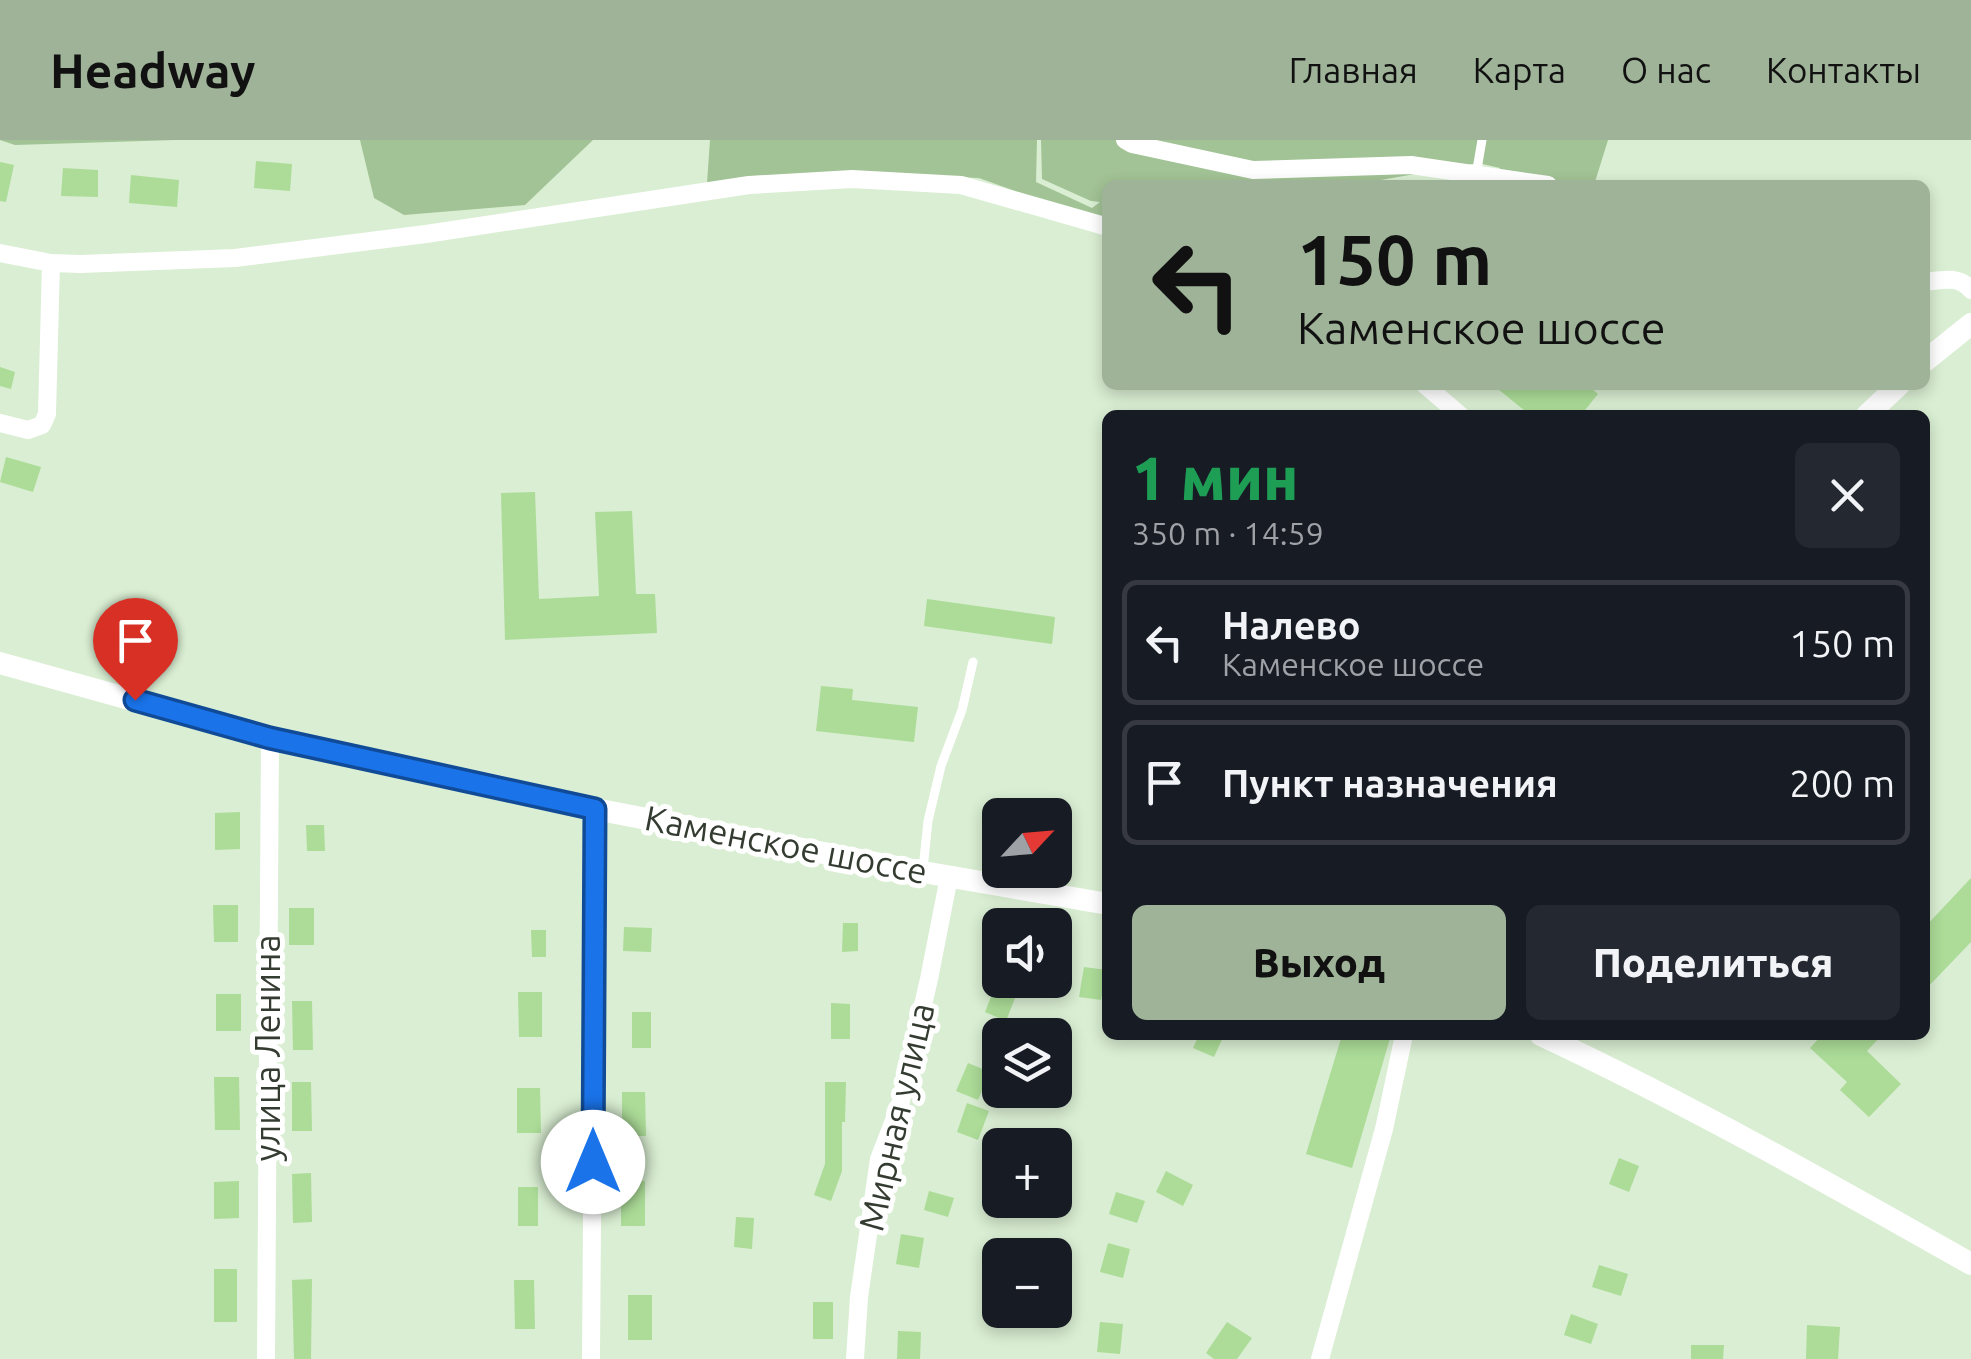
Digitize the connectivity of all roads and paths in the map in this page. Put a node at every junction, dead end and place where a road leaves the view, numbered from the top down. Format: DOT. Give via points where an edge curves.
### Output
graph roads {
  1 [pos="1124,140"];
  2 [pos="1482,140"];
  3 [pos="1476,174"];
  4 [pos="1515,180"];
  5 [pos="1102,225"];
  6 [pos="0,252"];
  7 [pos="51,263"];
  8 [pos="1930,281"];
  9 [pos="1971,290"];
  10 [pos="1971,324"];
  11 [pos="1930,357"];
  12 [pos="1431,390"];
  13 [pos="1895,390"];
  14 [pos="1454,410"];
  15 [pos="1873,410"];
  16 [pos="0,424"];
  17 [pos="973,662"];
  18 [pos="0,663"];
  19 [pos="270,738"];
  20 [pos="595,809"];
  21 [pos="923,872"];
  22 [pos="950,876"];
  23 [pos="1102,903"];
  24 [pos="1403,1040"];
  25 [pos="1552,1040"];
  26 [pos="1971,1264"];
  27 [pos="266,1359"];
  28 [pos="591,1359"];
  29 [pos="855,1359"];
  30 [pos="1320,1359"];
  1 -- 3 [label="street" via="1253,170 1411,165"];
  2 -- 3 [label="lane"];
  3 -- 4 [label="street"];
  5 -- 7 [label="street" via="961,186 852,179 750,185 235,258"];
  6 -- 7 [label="street"];
  7 -- 16 [label="street" via="48,414 42,426 28,430"];
  8 -- 9 [label="street" via="1951,278"];
  10 -- 11 [label="street"];
  12 -- 14 [label="street"];
  13 -- 15 [label="street"];
  17 -- 21 [label="lane" via="941,766"];
  18 -- 19 [label="street, Каменское шоссе"];
  19 -- 20 [label="street, Каменское шоссе"];
  19 -- 27 [label="street, улица Ленина"];
  20 -- 21 [label="street, Каменское шоссе"];
  20 -- 28 [label="street"];
  21 -- 22 [label="street, Каменское шоссе"];
  22 -- 23 [label="street, Каменское шоссе"];
  22 -- 29 [label="street, Мирная улица" via="900,1105 880,1159"];
  24 -- 30 [label="street"];
  25 -- 26 [label="street"];
}
